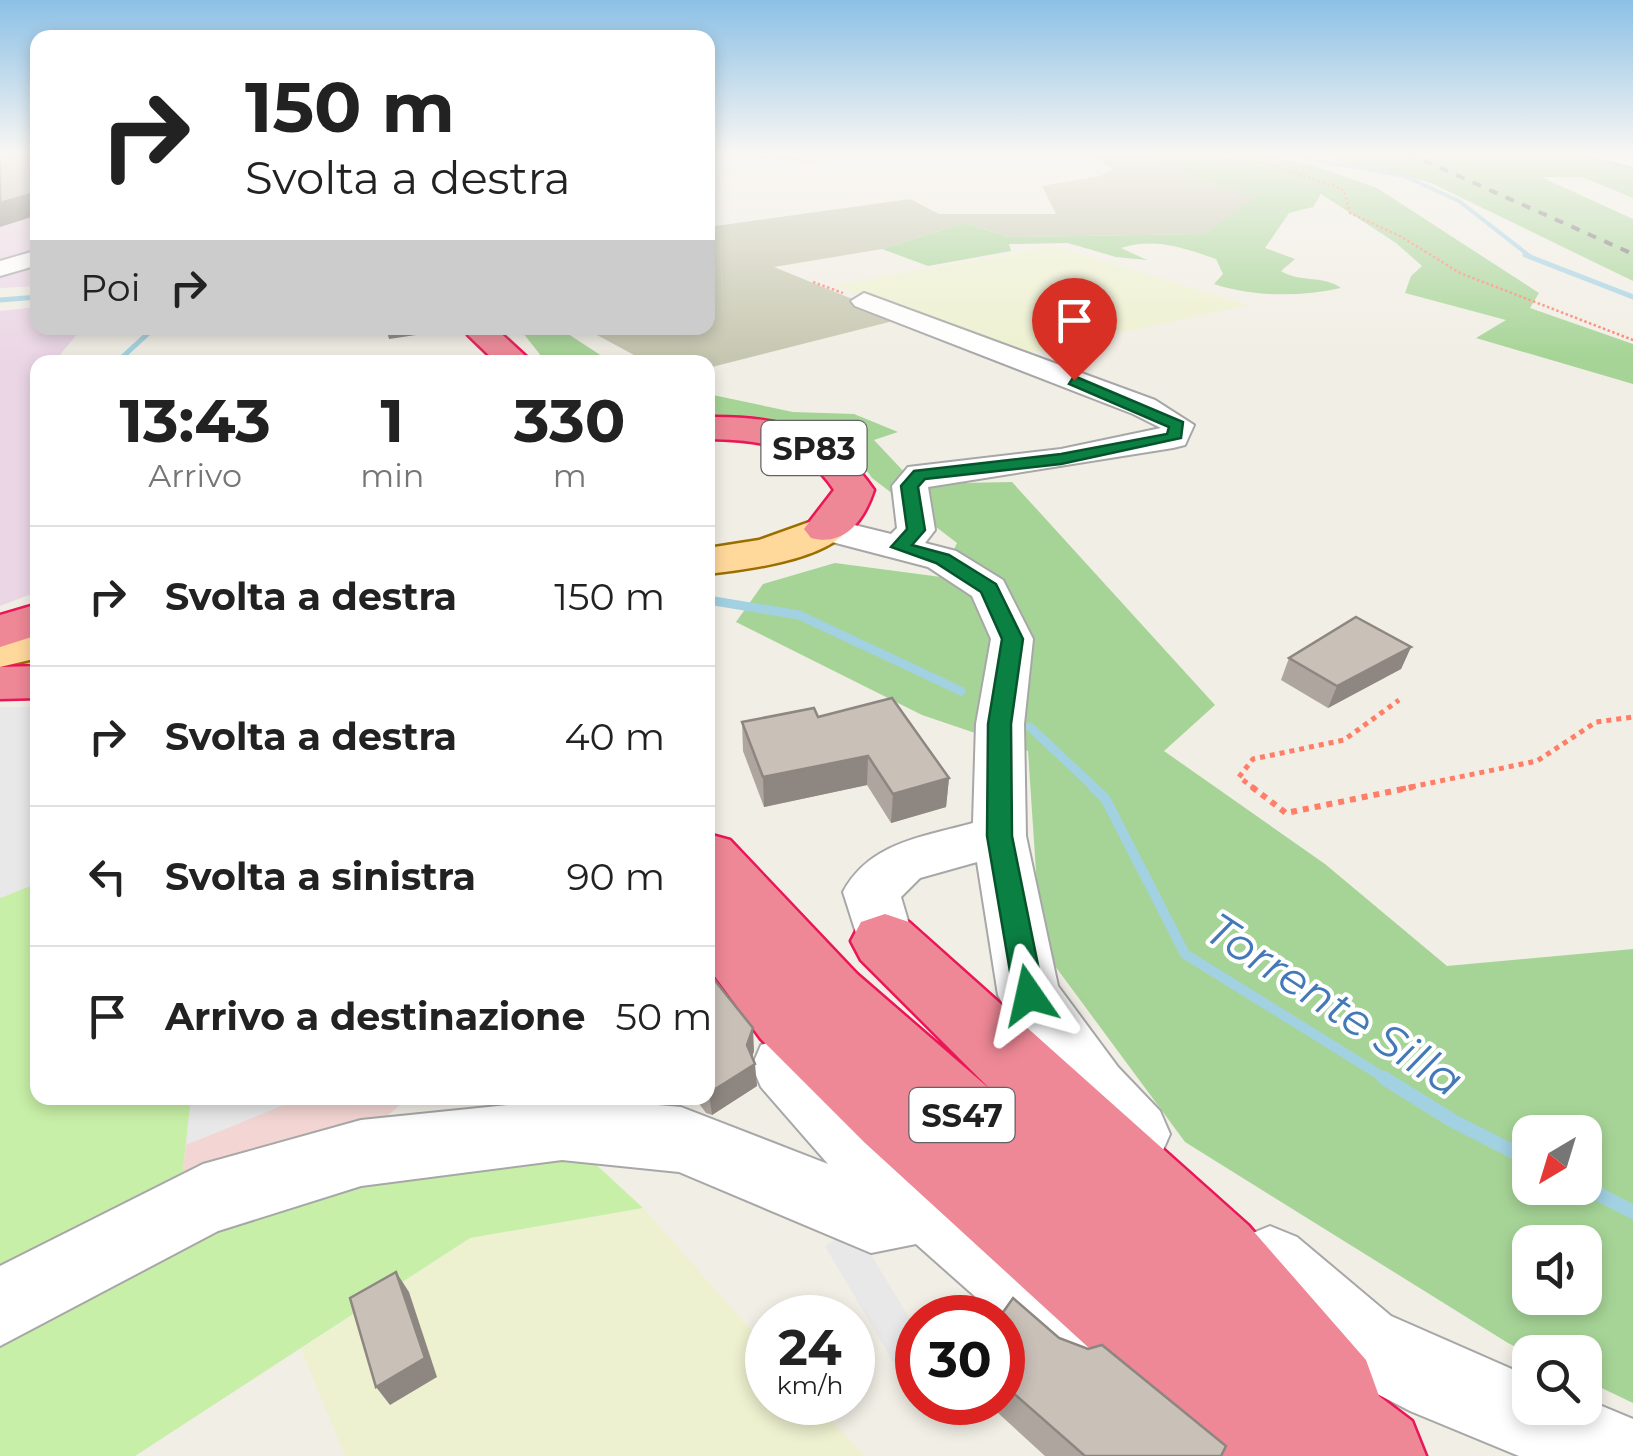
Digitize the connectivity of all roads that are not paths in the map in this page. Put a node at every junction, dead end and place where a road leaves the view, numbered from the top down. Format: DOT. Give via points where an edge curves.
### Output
graph roads {
  1 [pos="30,260"];
  2 [pos="0,270"];
  3 [pos="864,301"];
  4 [pos="479,343"];
  5 [pos="502,355"];
  6 [pos="715,428"];
  7 [pos="826,529"];
  8 [pos="900,547"];
  9 [pos="715,560"];
  10 [pos="30,621"];
  11 [pos="0,632"];
  12 [pos="30,645"];
  13 [pos="0,652"];
  14 [pos="30,682"];
  15 [pos="0,683"];
  16 [pos="999,836"];
  17 [pos="715,866"];
  18 [pos="884,941"];
  19 [pos="728,946"];
  20 [pos="784,1066"];
  21 [pos="943,1190"];
  22 [pos="0,1308"];
  23 [pos="1220,1456"];
  24 [pos="1280,1456"];
  25 [pos="1376,1456"];
  26 [pos="1386,1456"];
  27 [pos="1620,1456"];
  1 -- 2 [label="street"];
  3 -- 8 [label="street" via="1178,425 1173,438 1128,448 920,474 910,486 916,530"];
  4 -- 5 [label="highway"];
  6 -- 7 [label="highway, SP83" via="761,430 827,454 854,490"];
  7 -- 8 [label="street"];
  7 -- 9 [label="main road" via="768,552"];
  8 -- 16 [label="street" via="942,559 989,588 1012,639 1000,724"];
  10 -- 11 [label="highway"];
  12 -- 13 [label="main road"];
  14 -- 15 [label="highway"];
  16 -- 18 [label="street" via="901,863 871,892"];
  16 -- 27 [label="street" via="1029,995 1095,1088 1192,1198 1363,1344"];
  17 -- 25 [label="highway, SS47" via="850,1013 998,1147"];
  18 -- 26 [label="highway" via="1218,1256"];
  19 -- 20 [label="highway" via="744,1010"];
  19 -- 21 [label="highway, SS47"];
  20 -- 21 [label="street" via="851,1140"];
  21 -- 22 [label="street" via="871,1216 680,1140 562,1128 361,1154 203,1200"];
  21 -- 23 [label="street"];
  21 -- 24 [label="highway, SS47"];
}
